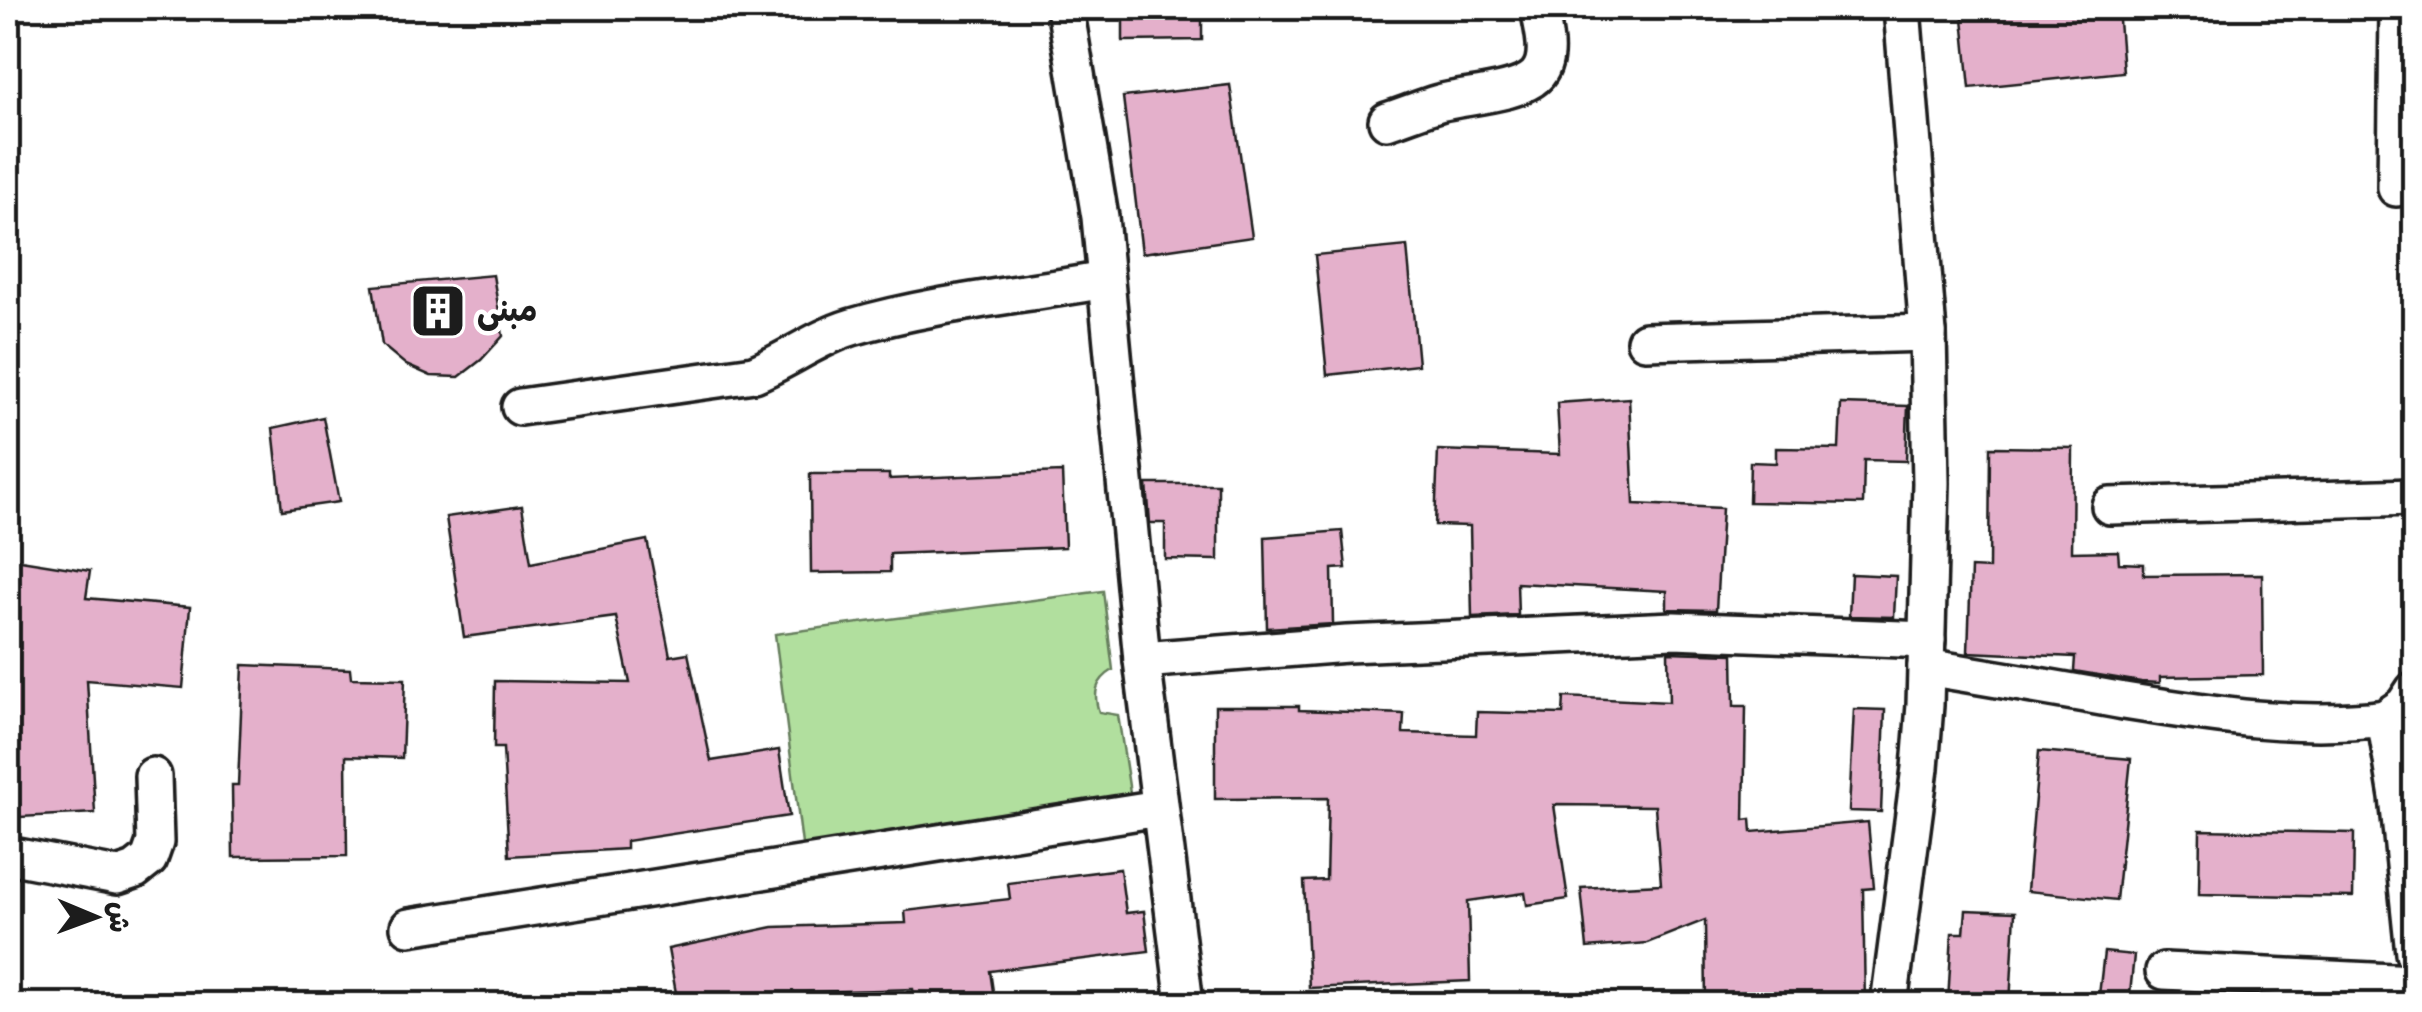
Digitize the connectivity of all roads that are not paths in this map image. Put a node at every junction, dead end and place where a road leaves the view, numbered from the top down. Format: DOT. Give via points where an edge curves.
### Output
graph roads {
  1 [pos="1065,8"];
  2 [pos="1538,8"];
  3 [pos="1902,8"];
  4 [pos="2398,8"];
  5 [pos="1388,121"];
  6 [pos="2396,188"];
  7 [pos="1106,280"];
  8 [pos="1928,333"];
  9 [pos="1645,342"];
  10 [pos="520,407"];
  11 [pos="2414,497"];
  12 [pos="2110,506"];
  13 [pos="1926,654"];
  14 [pos="1142,660"];
  15 [pos="2414,690"];
  16 [pos="2385,718"];
  17 [pos="153,776"];
  18 [pos="1159,808"];
  19 [pos="8,856"];
  20 [pos="409,927"];
  21 [pos="2414,953"];
  22 [pos="2164,971"];
  23 [pos="2414,983"];
  24 [pos="1185,1004"];
  25 [pos="1889,1004"];
  1 -- 7 [label="street"];
  2 -- 5 [label="street" via="1545,44 1537,75"];
  3 -- 8 [label="street"];
  4 -- 6 [label="street"];
  7 -- 10 [label="street" via="851,328 754,374"];
  7 -- 14 [label="street"];
  8 -- 9 [label="street"];
  8 -- 13 [label="street"];
  11 -- 12 [label="street"];
  13 -- 14 [label="street" via="1639,631"];
  13 -- 16 [label="street" via="2226,717 2294,723"];
  13 -- 25 [label="street" via="1920,768"];
  14 -- 18 [label="street"];
  15 -- 16 [label="street"];
  16 -- 21 [label="street"];
  17 -- 19 [label="street" via="155,842 135,870 117,876"];
  18 -- 20 [label="street"];
  18 -- 24 [label="street"];
  22 -- 23 [label="street"];
}
